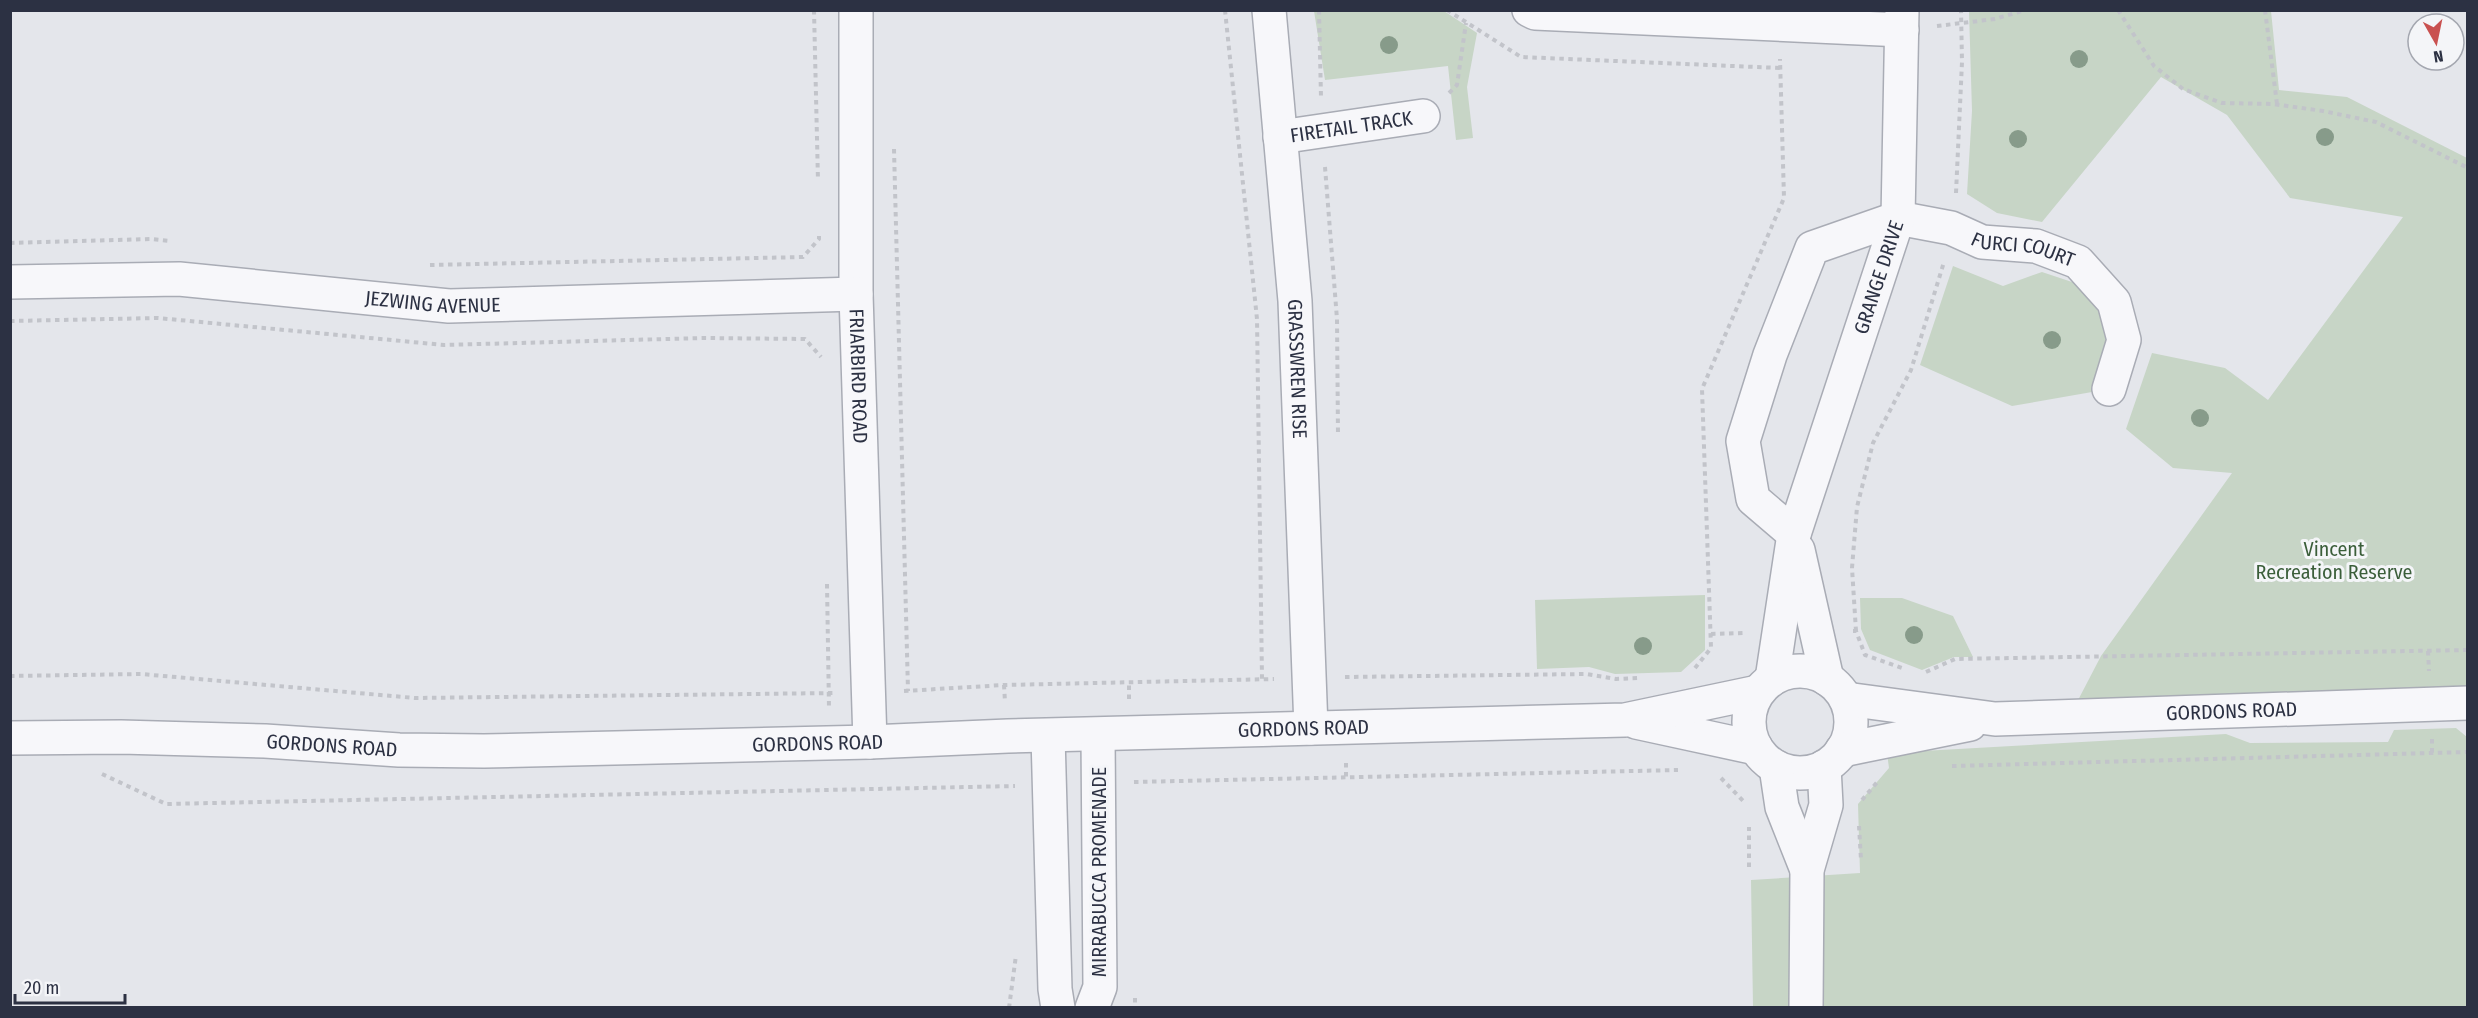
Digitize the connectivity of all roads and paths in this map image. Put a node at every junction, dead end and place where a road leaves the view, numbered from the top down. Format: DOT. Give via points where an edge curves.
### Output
graph roads {
  1 [pos="814,10"];
  2 [pos="856,10"];
  3 [pos="1225,10"];
  4 [pos="1269,10"];
  5 [pos="1447,10"];
  6 [pos="1529,10"];
  7 [pos="1961,10"];
  8 [pos="2025,10"];
  9 [pos="2118,10"];
  10 [pos="2265,10"];
  11 [pos="1902,20"];
  12 [pos="1466,23"];
  13 [pos="1962,23"];
  14 [pos="1781,25"];
  15 [pos="1780,68"];
  16 [pos="2277,104"];
  17 [pos="1423,116"];
  18 [pos="1280,137"];
  19 [pos="894,140"];
  20 [pos="2468,168"];
  21 [pos="818,182"];
  22 [pos="1898,218"];
  23 [pos="819,228"];
  24 [pos="1950,228"];
  25 [pos="174,241"];
  26 [pos="10,243"];
  27 [pos="420,265"];
  28 [pos="10,282"];
  29 [pos="856,294"];
  30 [pos="10,321"];
  31 [pos="821,367"];
  32 [pos="2109,389"];
  33 [pos="1794,534"];
  34 [pos="826,576"];
  35 [pos="1816,631"];
  36 [pos="1856,631"];
  37 [pos="1779,633"];
  38 [pos="1711,634"];
  39 [pos="2468,650"];
  40 [pos="1913,671"];
  41 [pos="1690,673"];
  42 [pos="1922,674"];
  43 [pos="10,676"];
  44 [pos="1309,678"];
  45 [pos="1649,678"];
  46 [pos="1262,680"];
  47 [pos="1004,685"];
  48 [pos="1765,685"];
  49 [pos="1837,689"];
  50 [pos="908,691"];
  51 [pos="829,693"];
  52 [pos="869,693"];
  53 [pos="2468,703"];
  54 [pos="1995,719"];
  55 [pos="1625,720"];
  56 [pos="1311,728"];
  57 [pos="1008,736"];
  58 [pos="1048,736"];
  59 [pos="1098,736"];
  60 [pos="10,738"];
  61 [pos="870,742"];
  62 [pos="830,743"];
  63 [pos="2468,752"];
  64 [pos="1766,757"];
  65 [pos="1833,758"];
  66 [pos="1948,766"];
  67 [pos="93,770"];
  68 [pos="1680,770"];
  69 [pos="1720,777"];
  70 [pos="1881,777"];
  71 [pos="1098,784"];
  72 [pos="1048,785"];
  73 [pos="1013,786"];
  74 [pos="830,790"];
  75 [pos="1013,798"];
  76 [pos="1842,805"];
  77 [pos="1782,807"];
  78 [pos="1750,808"];
  79 [pos="1861,860"];
  80 [pos="1749,867"];
  81 [pos="1807,870"];
  82 [pos="1017,953"];
  83 [pos="1009,1008"];
  84 [pos="1058,1008"];
  85 [pos="1092,1008"];
  86 [pos="1806,1008"];
  1 -- 21 [label="path"];
  2 -- 29 [label="street, FRIARBIRD ROAD"];
  3 -- 46 [label="path" via="1257,320"];
  4 -- 18 [label="street, GRASSWREN RISE"];
  5 -- 12 [label="path"];
  6 -- 14 [label="street"];
  7 -- 13 [label="path"];
  8 -- 13 [label="path"];
  9 -- 16 [label="path" via="2154,66 2182,88 2222,103"];
  10 -- 16 [label="path"];
  11 -- 13 [label="path"];
  11 -- 14 [label="street"];
  11 -- 22 [label="street, GRANGE DRIVE"];
  12 -- 15 [label="path" via="1521,57"];
  12 -- 17 [label="path" via="1457,85"];
  13 -- 24 [label="path" via="1955,203"];
  14 -- 15 [label="path"];
  15 -- 38 [label="path" via="1784,198 1702,389"];
  16 -- 20 [label="path" via="2376,122"];
  17 -- 18 [label="street, FIRETAIL TRACK"];
  18 -- 44 [label="street, GRASSWREN RISE" via="1295,300"];
  19 -- 50 [label="path"];
  22 -- 24 [label="street, FURCI COURT"];
  22 -- 33 [label="street, GRANGE DRIVE"];
  22 -- 33 [label="street" via="1812,248 1770,355 1743,441 1752,499"];
  23 -- 27 [label="path" via="819,239 803,257"];
  24 -- 32 [label="street, FURCI COURT" via="1982,242 2036,246 2078,262 2115,302 2124,340"];
  24 -- 36 [label="path" via="1942,274 1911,370 1874,444 1857,507 1852,567"];
  25 -- 26 [label="path"];
  28 -- 29 [label="street, JEZWING AVENUE" via="179,279 449,306"];
  29 -- 52 [label="street, FRIARBIRD ROAD"];
  30 -- 31 [label="path" via="158,318 444,345 805,339 821,355"];
  33 -- 35 [label="street"];
  33 -- 37 [label="street, GRANGE DRIVE"];
  34 -- 51 [label="path"];
  35 -- 36 [label="path"];
  35 -- 49 [label="street"];
  36 -- 40 [label="path" via="1865,655"];
  37 -- 38 [label="path"];
  37 -- 48 [label="street, GRANGE DRIVE"];
  38 -- 41 [label="path" via="1711,648"];
  39 -- 42 [label="path" via="1955,659"];
  43 -- 51 [label="path" via="141,674 415,698"];
  44 -- 45 [label="path" via="1586,674 1616,680"];
  44 -- 46 [label="path"];
  44 -- 56 [label="street, GRASSWREN RISE"];
  46 -- 47 [label="path"];
  47 -- 50 [label="path"];
  47 -- 57 [label="path"];
  48 -- 49 [label="street" via="1785,672 1800,671 1814,673"];
  48 -- 55 [label="street, GORDONS ROAD"];
  48 -- 64 [label="street" via="1751,705 1748,720 1750,735"];
  49 -- 54 [label="street, GORDONS ROAD"];
  49 -- 65 [label="street" via="1851,725"];
  50 -- 52 [label="path"];
  51 -- 52 [label="path"];
  51 -- 62 [label="path"];
  52 -- 61 [label="street, FRIARBIRD ROAD"];
  53 -- 54 [label="street, GORDONS ROAD"];
  54 -- 65 [label="street, GORDONS ROAD"];
  55 -- 56 [label="street, GORDONS ROAD"];
  55 -- 64 [label="street, GORDONS ROAD"];
  56 -- 59 [label="street, GORDONS ROAD"];
  57 -- 58 [label="street, GORDONS ROAD"];
  57 -- 61 [label="street, GORDONS ROAD"];
  57 -- 73 [label="path"];
  58 -- 59 [label="street, GORDONS ROAD"];
  58 -- 72 [label="street"];
  59 -- 71 [label="street, MIRRABUCCA PROMENADE"];
  60 -- 62 [label="street, GORDONS ROAD" via="122,737 484,751"];
  61 -- 62 [label="street, GORDONS ROAD"];
  62 -- 74 [label="path"];
  63 -- 66 [label="path"];
  64 -- 65 [label="street" via="1792,772 1809,772"];
  64 -- 77 [label="street"];
  65 -- 76 [label="street"];
  67 -- 74 [label="path" via="166,804"];
  68 -- 71 [label="path"];
  69 -- 78 [label="path"];
  70 -- 76 [label="path"];
  71 -- 85 [label="street, MIRRABUCCA PROMENADE" via="1100,987"];
  72 -- 73 [label="path"];
  72 -- 84 [label="street"];
  73 -- 74 [label="path"];
  73 -- 75 [label="path"];
  76 -- 79 [label="path"];
  76 -- 81 [label="street"];
  77 -- 78 [label="path"];
  77 -- 81 [label="street"];
  78 -- 80 [label="path"];
  81 -- 86 [label="street"];
  82 -- 83 [label="path"];
}
